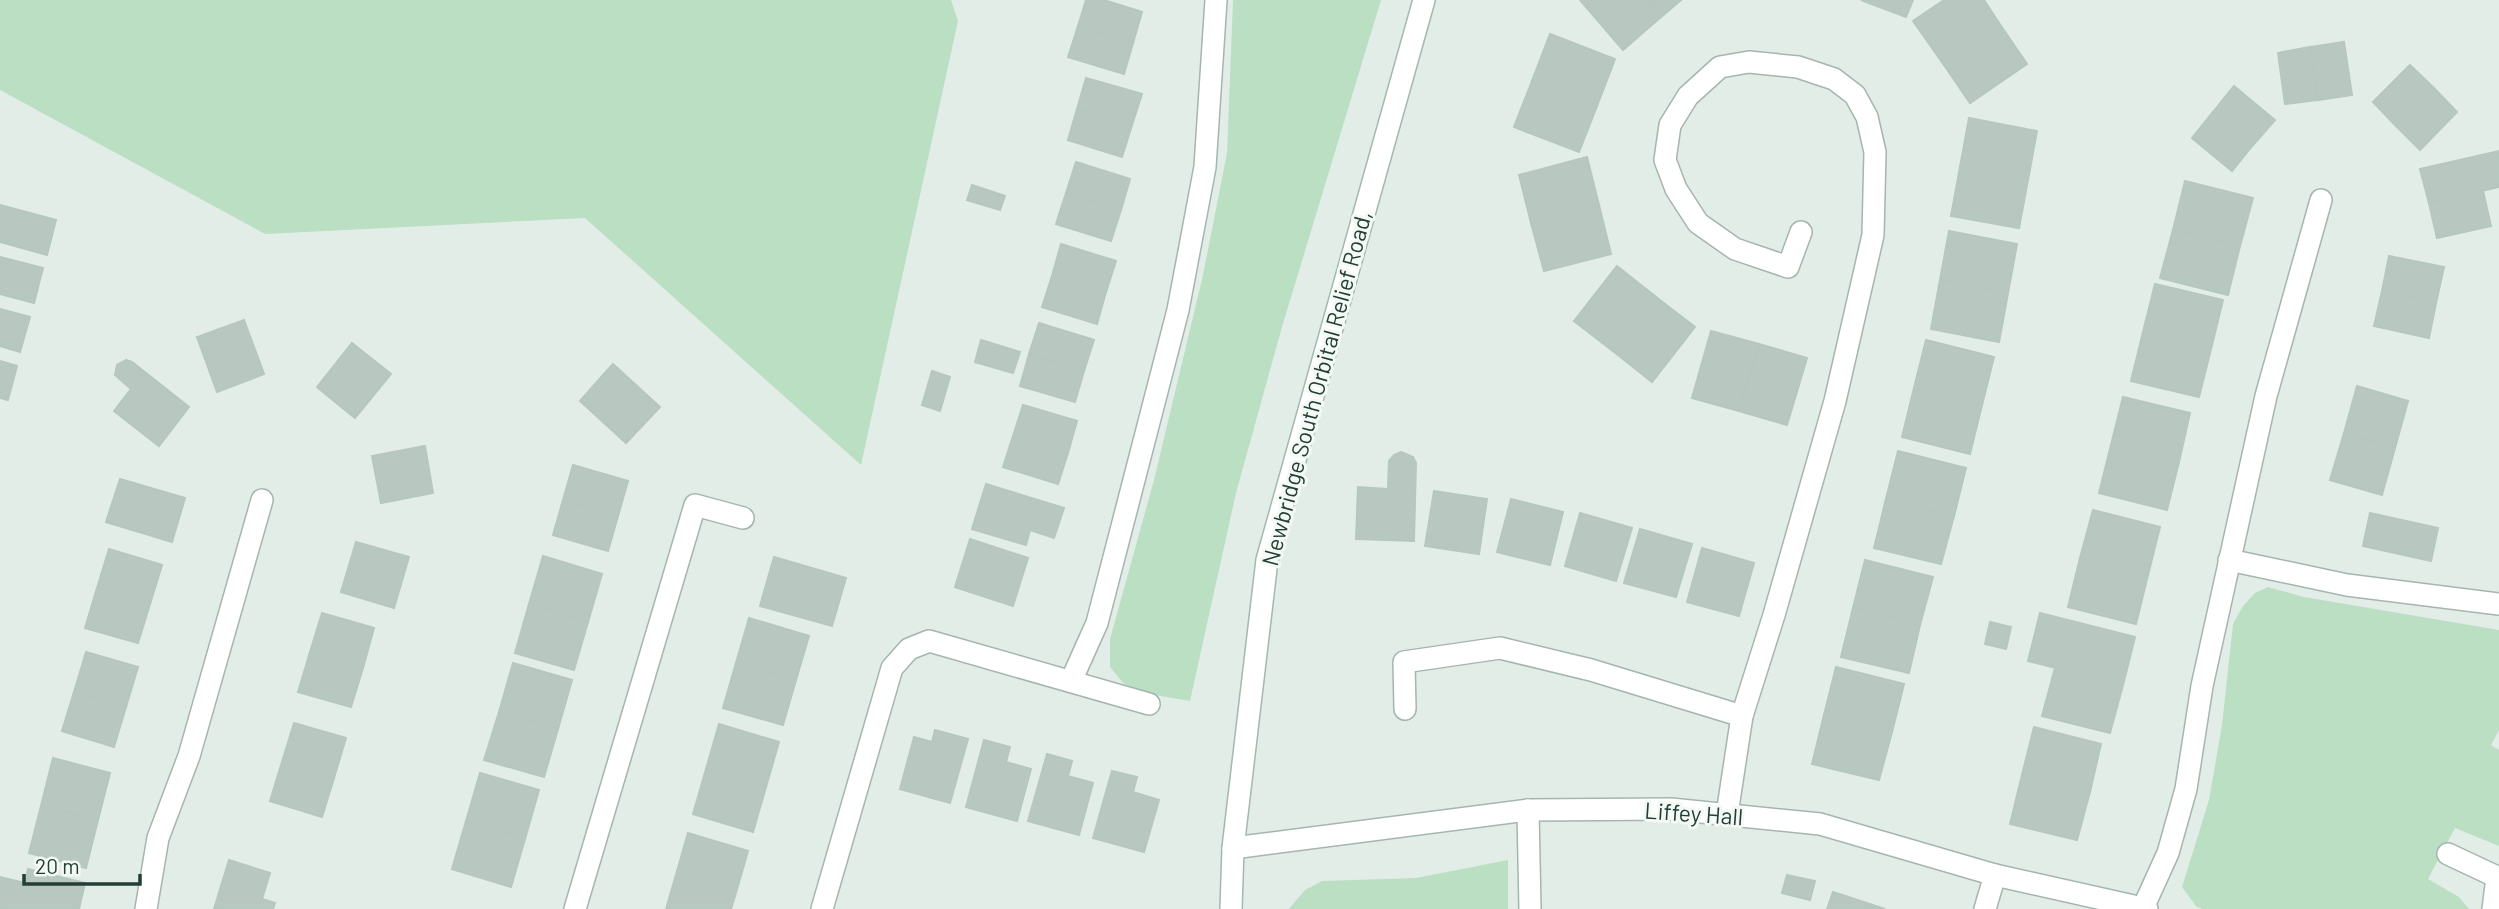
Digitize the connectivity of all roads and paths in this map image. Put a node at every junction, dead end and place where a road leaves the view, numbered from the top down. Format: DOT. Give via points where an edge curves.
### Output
graph roads {
  1 [pos="1216,0"];
  2 [pos="1424,0"];
  3 [pos="2322,200"];
  4 [pos="1801,232"];
  5 [pos="262,500"];
  6 [pos="743,518"];
  7 [pos="2229,560"];
  8 [pos="2499,604"];
  9 [pos="1071,681"];
  10 [pos="1149,704"];
  11 [pos="1405,709"];
  12 [pos="1742,716"];
  13 [pos="1528,810"];
  14 [pos="1727,814"];
  15 [pos="1233,848"];
  16 [pos="2448,854"];
  17 [pos="1995,875"];
  18 [pos="2145,908"];
  19 [pos="146,909"];
  20 [pos="575,909"];
  21 [pos="822,909"];
  22 [pos="1231,909"];
  23 [pos="1530,909"];
  24 [pos="1986,909"];
  25 [pos="2493,909"];
  1 -- 9 [label="street" via="1205,167 1178,310 1097,623"];
  2 -- 15 [label="street, Newbridge South Orbital Relief Road," via="1267,560"];
  3 -- 7 [label="street" via="2266,396"];
  4 -- 12 [label="street" via="1788,267 1735,249 1698,223 1676,189 1665,160 1670,125 1688,96 1720,67 1749,62 1798,67 1834,79 1855,95 1867,117 1875,152 1872,235 1835,401"];
  5 -- 19 [label="street" via="189,756 158,838"];
  6 -- 20 [label="street" via="695,505"];
  7 -- 8 [label="street" via="2347,585"];
  7 -- 18 [label="street" via="2186,789 2168,853"];
  9 -- 10 [label="street"];
  9 -- 21 [label="street" via="929,641 909,649 892,668"];
  11 -- 12 [label="street" via="1404,662 1500,648"];
  12 -- 14 [label="street"];
  13 -- 14 [label="street, Liffey Hall" via="1671,809"];
  13 -- 15 [label="street, Liffey Hall"];
  13 -- 23 [label="street"];
  14 -- 17 [label="street, Liffey Hall" via="1819,824"];
  15 -- 22 [label="street, Newbridge South Orbital Relief Road,"];
  16 -- 25 [label="street" via="2497,877"];
  17 -- 18 [label="street, Liffey Hall"];
  17 -- 24 [label="street"];
}
